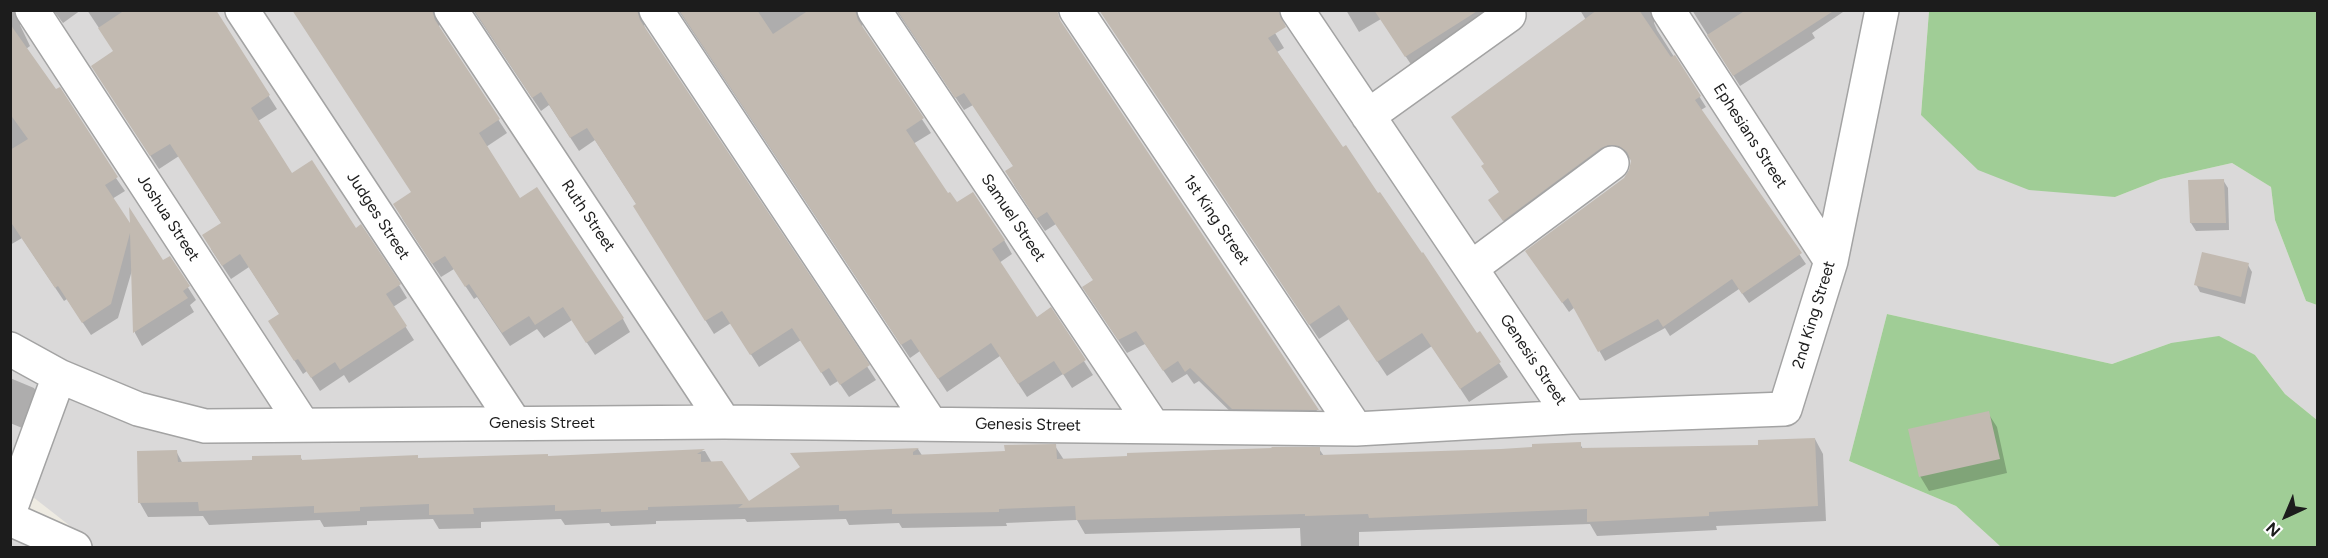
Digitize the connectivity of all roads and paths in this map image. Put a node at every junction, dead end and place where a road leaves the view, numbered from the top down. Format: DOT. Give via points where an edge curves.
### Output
graph roads {
  1 [pos="32,10"];
  2 [pos="242,10"];
  3 [pos="451,10"];
  4 [pos="656,10"];
  5 [pos="874,10"];
  6 [pos="1076,10"];
  7 [pos="1297,10"];
  8 [pos="1668,10"];
  9 [pos="1882,10"];
  10 [pos="1509,15"];
  11 [pos="1368,116"];
  12 [pos="1612,163"];
  13 [pos="1831,261"];
  14 [pos="1470,268"];
  15 [pos="10,349"];
  16 [pos="59,376"];
  17 [pos="1571,417"];
  18 [pos="514,422"];
  19 [pos="724,422"];
  20 [pos="931,424"];
  21 [pos="303,425"];
  22 [pos="1153,426"];
  23 [pos="1356,429"];
  24 [pos="10,510"];
  25 [pos="10,519"];
  26 [pos="63,544"];
  1 -- 21 [label="street, Joshua Street"];
  2 -- 18 [label="street, Judges Street"];
  3 -- 19 [label="street, Ruth Street"];
  4 -- 20 [label="street"];
  5 -- 22 [label="street, Samuel Street"];
  6 -- 23 [label="street, 1st King Street"];
  7 -- 11 [label="street, Genesis Street"];
  8 -- 13 [label="street, Ephesians Street"];
  9 -- 13 [label="street, 2nd King Street"];
  10 -- 11 [label="street"];
  11 -- 14 [label="street, Genesis Street"];
  12 -- 14 [label="street"];
  13 -- 17 [label="street, 2nd King Street" via="1785,409"];
  14 -- 17 [label="street, Genesis Street"];
  15 -- 16 [label="street, Genesis Street"];
  16 -- 21 [label="street, Genesis Street" via="138,409 205,426"];
  16 -- 24 [label="street"];
  17 -- 23 [label="street, Genesis Street"];
  18 -- 19 [label="street, Genesis Street"];
  18 -- 21 [label="street, Genesis Street"];
  19 -- 20 [label="street, Genesis Street"];
  20 -- 22 [label="street, Genesis Street"];
  22 -- 23 [label="street, Genesis Street"];
  25 -- 26 [label="street"];
}
